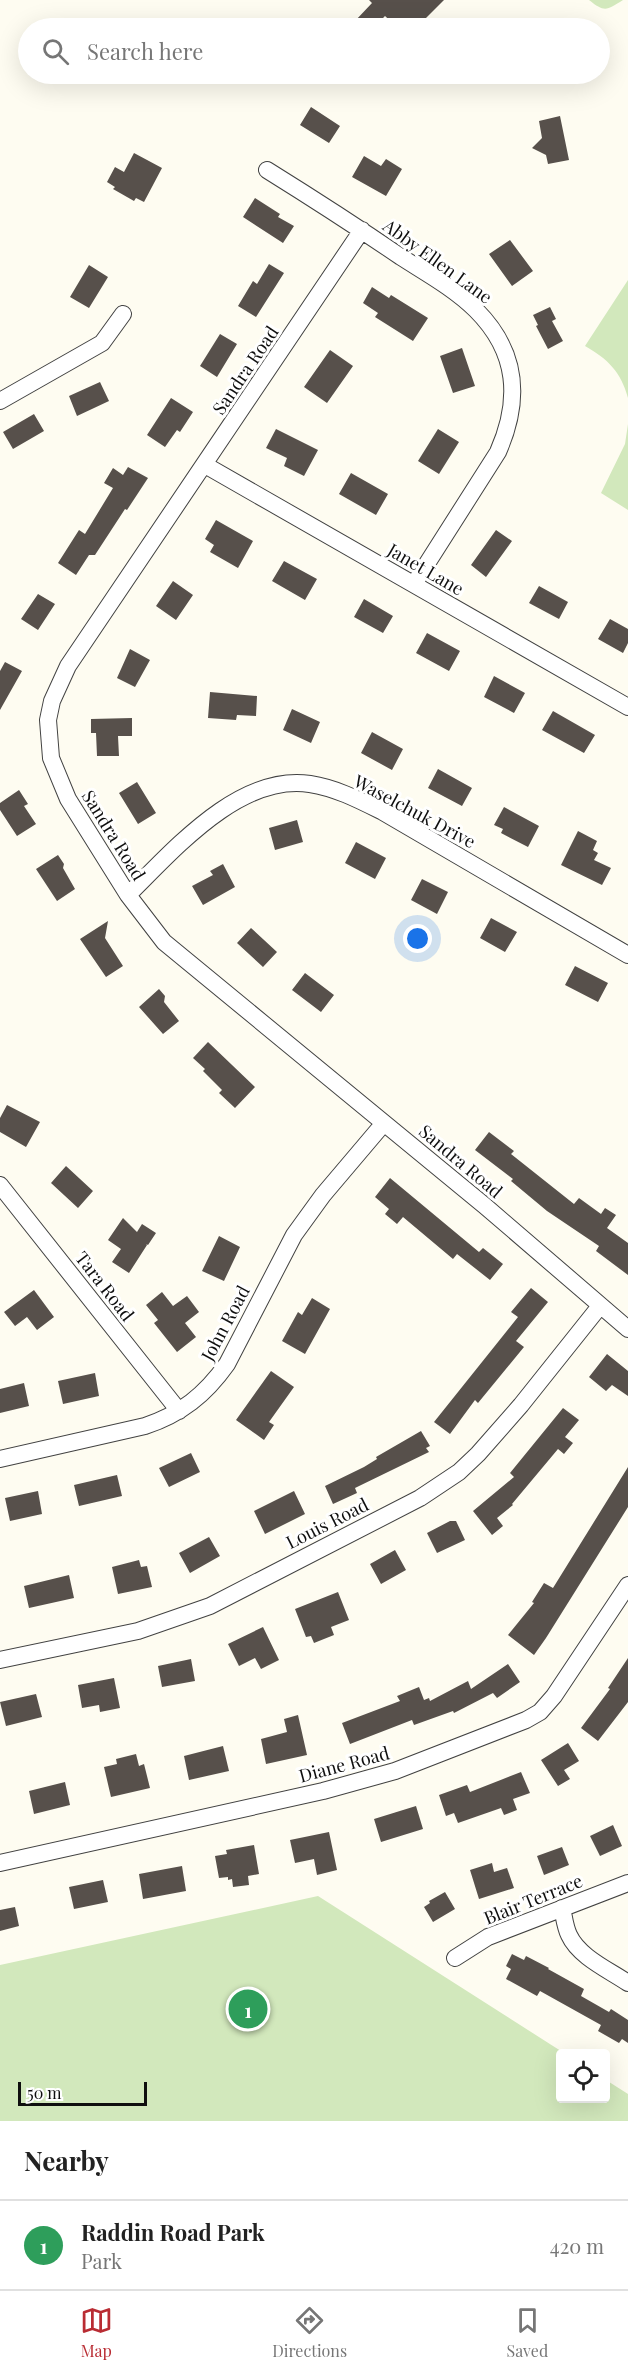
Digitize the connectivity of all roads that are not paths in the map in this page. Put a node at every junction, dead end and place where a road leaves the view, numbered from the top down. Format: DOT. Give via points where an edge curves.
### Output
graph roads {
  1 [pos="267,170"];
  2 [pos="362,230"];
  3 [pos="123,314"];
  4 [pos="0,401"];
  5 [pos="205,465"];
  6 [pos="414,585"];
  7 [pos="628,707"];
  8 [pos="128,895"];
  9 [pos="628,955"];
  10 [pos="384,1123"];
  11 [pos="0,1185"];
  12 [pos="600,1306"];
  13 [pos="628,1329"];
  14 [pos="179,1411"];
  15 [pos="0,1459"];
  16 [pos="628,1585"];
  17 [pos="0,1660"];
  18 [pos="0,1863"];
  19 [pos="628,1883"];
  20 [pos="562,1908"];
  21 [pos="455,1958"];
  22 [pos="628,1983"];
  1 -- 2 [label="street, Abby Ellen Lane"];
  2 -- 5 [label="street, Sandra Road"];
  2 -- 6 [label="street, Abby Ellen Lane" via="475,308 498,337 510,371 513,412 508,431"];
  3 -- 4 [label="street" via="102,343"];
  5 -- 6 [label="street, Janet Lane"];
  5 -- 8 [label="street, Sandra Road" via="68,666 48,720 51,758 59,781"];
  6 -- 7 [label="street, Janet Lane"];
  8 -- 9 [label="street, Waselchuk Drive" via="195,830 228,806 271,787 307,784 348,795 383,812"];
  8 -- 10 [label="street, Sandra Road" via="164,942"];
  10 -- 12 [label="street, Sandra Road"];
  10 -- 14 [label="street, John Road" via="294,1235 214,1383"];
  11 -- 14 [label="street, Tara Road"];
  12 -- 13 [label="street, Sandra Road"];
  12 -- 17 [label="street, Louis Road" via="478,1454 420,1498 210,1606 138,1631"];
  14 -- 15 [label="street, John Road" via="127,1431"];
  16 -- 18 [label="street, Diane Road" via="554,1696 540,1712 504,1731 395,1771 324,1791"];
  19 -- 20 [label="street, Blair Terrace"];
  20 -- 21 [label="street, Blair Terrace" via="488,1937"];
  20 -- 22 [label="street" via="573,1943"];
}
